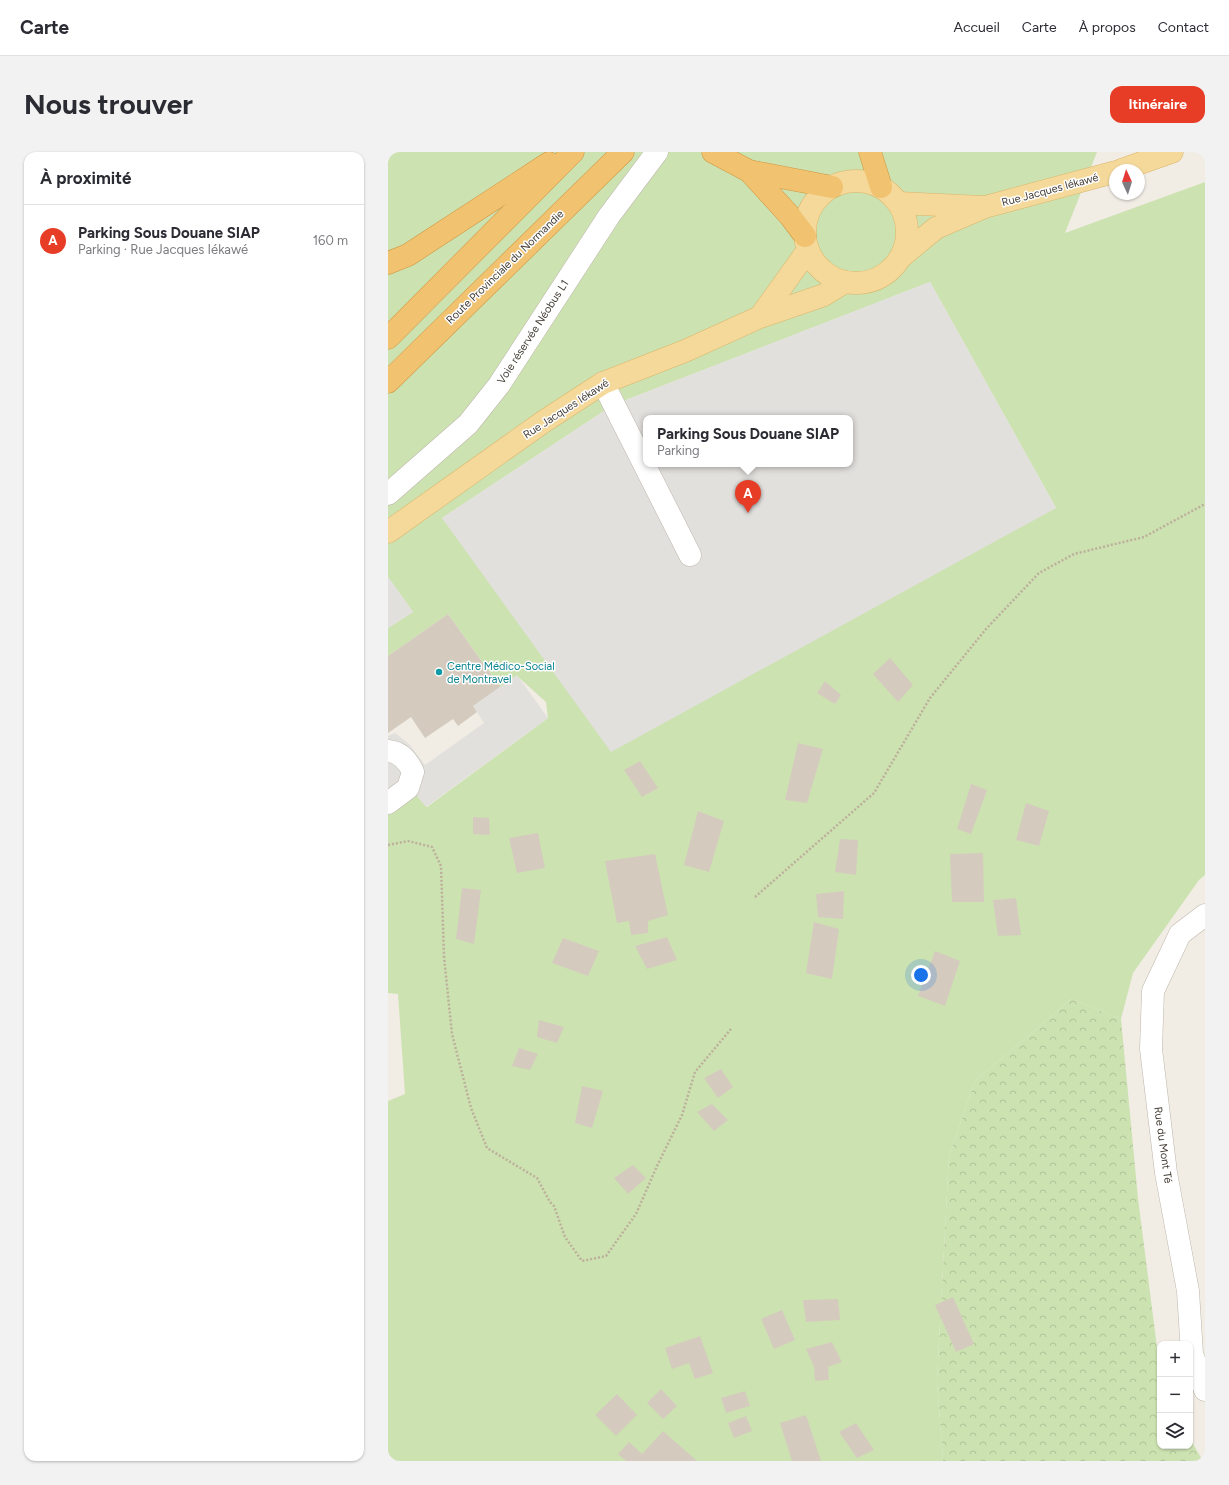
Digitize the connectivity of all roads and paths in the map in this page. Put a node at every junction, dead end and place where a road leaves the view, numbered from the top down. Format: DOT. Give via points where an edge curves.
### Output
graph roads {
  1 [pos="567,152"];
  2 [pos="573,152"];
  3 [pos="623,152"];
  4 [pos="657,152"];
  5 [pos="712,152"];
  6 [pos="870,152"];
  7 [pos="1172,152"];
  8 [pos="1139,164"];
  9 [pos="749,171"];
  10 [pos="1109,174"];
  11 [pos="832,187"];
  12 [pos="881,187"];
  13 [pos="899,203"];
  14 [pos="985,207"];
  15 [pos="806,243"];
  16 [pos="902,256"];
  17 [pos="388,263"];
  18 [pos="845,282"];
  19 [pos="760,317"];
  20 [pos="388,338"];
  21 [pos="388,382"];
  22 [pos="603,383"];
  23 [pos="643,463"];
  24 [pos="645,467"];
  25 [pos="388,494"];
  26 [pos="1205,504"];
  27 [pos="388,532"];
  28 [pos="690,555"];
  29 [pos="388,751"];
  30 [pos="388,803"];
  31 [pos="388,845"];
  32 [pos="755,898"];
  33 [pos="1205,915"];
  34 [pos="731,1028"];
  35 [pos="1205,1390"];
  1 -- 17 [label="highway" via="408,256"];
  2 -- 20 [label="highway"];
  3 -- 21 [label="highway, Route Provinciale du Normandie"];
  4 -- 25 [label="street, Voie réservée Néobus L1" via="609,216 494,391 468,424"];
  5 -- 9 [label="highway"];
  6 -- 12 [label="highway"];
  7 -- 8 [label="main road"];
  9 -- 11 [label="highway"];
  9 -- 15 [label="highway" via="790,216"];
  10 -- 14 [label="main road, Rue Jacques Iékawé"];
  11 -- 12 [label="main road" via="856,181 869,182"];
  11 -- 15 [label="main road" via="811,207 806,221"];
  12 -- 13 [label="main road"];
  13 -- 14 [label="main road, Rue Jacques Iékawé"];
  13 -- 16 [label="main road" via="908,229"];
  14 -- 16 [label="main road, Rue Jacques Iékawé" via="936,228"];
  15 -- 18 [label="main road" via="816,265 829,276"];
  15 -- 19 [label="main road, Rue Jacques Iékawé"];
  16 -- 18 [label="main road" via="892,269 878,278 862,283"];
  18 -- 19 [label="main road, Rue Jacques Iékawé" via="824,295"];
  19 -- 22 [label="main road, Rue Jacques Iékawé" via="685,352"];
  22 -- 23 [label="street"];
  22 -- 27 [label="main road, Rue Jacques Iékawé" via="543,422"];
  24 -- 28 [label="street"];
  26 -- 32 [label="path" via="1144,537 1074,554 1040,574 986,629 930,698 874,793"];
  29 -- 30 [label="street" via="394,751 408,760 413,772 408,788"];
  31 -- 34 [label="path" via="408,841 432,847 441,866 444,957 452,1034 471,1108 487,1148 537,1178 554,1206 565,1237 582,1261 606,1256 636,1214 682,1115 695,1072"];
  33 -- 35 [label="street, Rue du Mont Té" via="1180,934 1153,991 1151,1050 1166,1173 1188,1291 1192,1354"];
}
